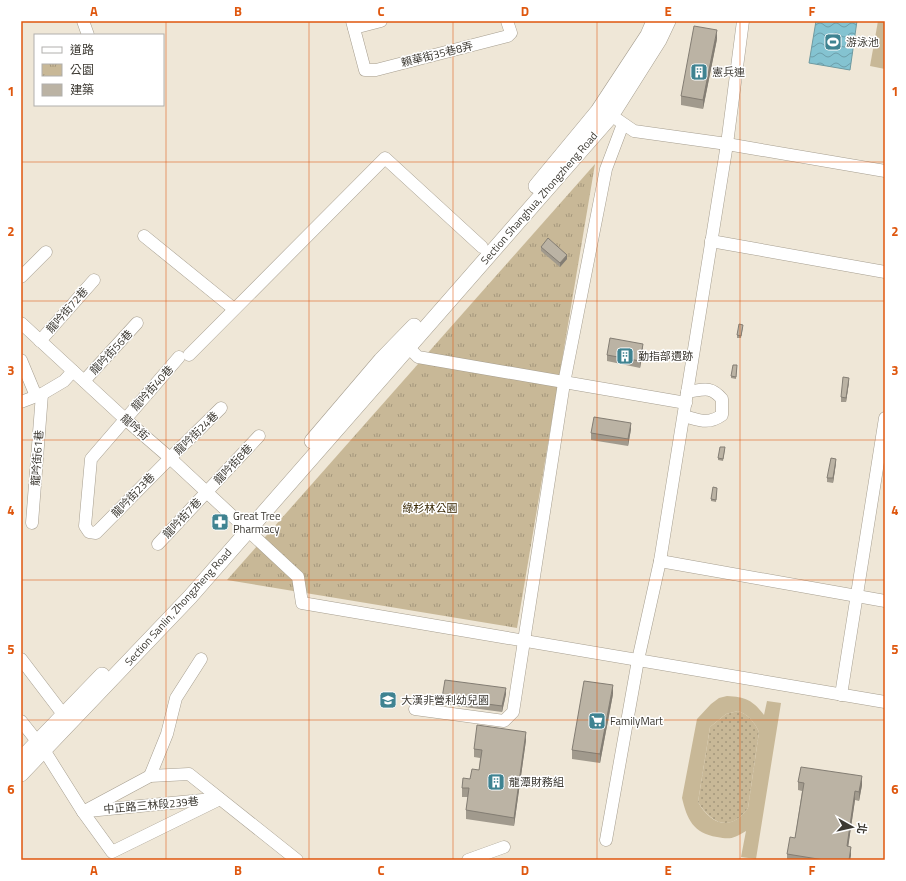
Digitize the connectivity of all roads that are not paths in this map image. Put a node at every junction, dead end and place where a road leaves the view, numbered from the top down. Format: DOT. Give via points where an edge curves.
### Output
graph roads {
  1 [pos="83,21"];
  2 [pos="381,21"];
  3 [pos="507,21"];
  4 [pos="654,21"];
  5 [pos="668,21"];
  6 [pos="743,21"];
  7 [pos="353,24"];
  8 [pos="88,34"];
  9 [pos="611,117"];
  10 [pos="727,144"];
  11 [pos="885,171"];
  12 [pos="144,236"];
  13 [pos="711,241"];
  14 [pos="482,247"];
  15 [pos="46,252"];
  16 [pos="885,272"];
  17 [pos="21,277"];
  18 [pos="94,280"];
  19 [pos="234,309"];
  20 [pos="21,323"];
  21 [pos="137,323"];
  22 [pos="40,341"];
  23 [pos="405,344"];
  24 [pos="21,360"];
  25 [pos="387,362"];
  26 [pos="73,371"];
  27 [pos="84,381"];
  28 [pos="564,383"];
  29 [pos="39,395"];
  30 [pos="687,398"];
  31 [pos="21,402"];
  32 [pos="221,408"];
  33 [pos="684,416"];
  34 [pos="885,418"];
  35 [pos="125,419"];
  36 [pos="259,436"];
  37 [pos="170,458"];
  38 [pos="207,492"];
  39 [pos="32,523"];
  40 [pos="245,527"];
  41 [pos="96,533"];
  42 [pos="158,544"];
  43 [pos="660,561"];
  44 [pos="857,597"];
  45 [pos="885,602"];
  46 [pos="524,642"];
  47 [pos="21,659"];
  48 [pos="201,659"];
  49 [pos="638,660"];
  50 [pos="840,695"];
  51 [pos="885,702"];
  52 [pos="415,709"];
  53 [pos="66,719"];
  54 [pos="21,721"];
  55 [pos="41,746"];
  56 [pos="21,759"];
  57 [pos="21,774"];
  58 [pos="150,776"];
  59 [pos="220,798"];
  60 [pos="82,812"];
  61 [pos="606,840"];
  62 [pos="504,847"];
  63 [pos="297,860"];
  64 [pos="468,860"];
  1 -- 8 [label="street"];
  2 -- 7 [label="street"];
  3 -- 7 [label="street, 賴華街35巷8弄" via="511,33 508,36 376,70 366,70"];
  4 -- 9 [label="main road, Section Shanghua, Zhongzheng Road"];
  5 -- 9 [label="main road, Section Shanghua, Zhongzheng Road"];
  6 -- 10 [label="street"];
  9 -- 10 [label="street" via="634,131"];
  9 -- 14 [label="main road, Section Shanghua, Zhongzheng Road" via="546,175"];
  9 -- 23 [label="main road, Section Shanghua, Zhongzheng Road"];
  9 -- 28 [label="street" via="606,169"];
  10 -- 11 [label="street"];
  10 -- 13 [label="street"];
  12 -- 19 [label="street"];
  13 -- 16 [label="street"];
  13 -- 30 [label="street"];
  14 -- 19 [label="street, 龍吟街40巷" via="385,158"];
  14 -- 23 [label="main road, Section Shanghua, Zhongzheng Road"];
  15 -- 17 [label="street"];
  18 -- 22 [label="street, 龍吟街72巷"];
  19 -- 35 [label="street, 龍吟街40巷" via="184,356"];
  20 -- 22 [label="street, 龍吟街"];
  21 -- 27 [label="street, 龍吟街56巷"];
  22 -- 26 [label="street, 龍吟街"];
  23 -- 25 [label="main road, Section Shanghua, Zhongzheng Road"];
  23 -- 28 [label="street" via="418,357"];
  24 -- 29 [label="street"];
  25 -- 40 [label="main road, Section Sanlin, Zhongzheng Road"];
  26 -- 27 [label="street, 龍吟街"];
  26 -- 29 [label="street" via="64,381"];
  27 -- 35 [label="street, 龍吟街"];
  28 -- 30 [label="street"];
  28 -- 46 [label="street"];
  29 -- 31 [label="street"];
  29 -- 39 [label="street, 龍吟街61巷"];
  30 -- 33 [label="street"];
  30 -- 33 [label="street" via="710,389 722,399 723,411 722,415 706,422"];
  32 -- 37 [label="street, 龍吟街24巷"];
  33 -- 43 [label="street"];
  34 -- 44 [label="street"];
  35 -- 37 [label="street, 龍吟街"];
  35 -- 41 [label="street, 龍吟街40巷" via="91,459 85,526 88,532"];
  36 -- 38 [label="street, 龍吟街8巷"];
  37 -- 38 [label="street, 龍吟街"];
  37 -- 41 [label="street, 龍吟街23巷"];
  38 -- 40 [label="street, 龍吟街"];
  38 -- 42 [label="street, 龍吟街7巷"];
  40 -- 46 [label="street, 龍吟街" via="298,578 302,603"];
  40 -- 53 [label="main road, Section Sanlin, Zhongzheng Road"];
  43 -- 44 [label="street"];
  43 -- 49 [label="street"];
  44 -- 45 [label="street"];
  44 -- 50 [label="street"];
  46 -- 49 [label="street"];
  46 -- 52 [label="street" via="513,712 504,721"];
  47 -- 53 [label="street"];
  48 -- 58 [label="street" via="176,698 167,734"];
  49 -- 50 [label="street"];
  49 -- 61 [label="street"];
  50 -- 51 [label="street"];
  53 -- 55 [label="main road, Section Sanlin, Zhongzheng Road"];
  54 -- 55 [label="street"];
  55 -- 56 [label="main road, Section Sanlin, Zhongzheng Road"];
  55 -- 57 [label="main road, Section Sanlin, Zhongzheng Road"];
  55 -- 60 [label="street"];
  58 -- 59 [label="street, 中正路三林段239巷" via="190,774"];
  58 -- 60 [label="street, 中正路三林段239巷"];
  59 -- 60 [label="street, 中正路三林段239巷"];
  59 -- 60 [label="street" via="112,852"];
  59 -- 63 [label="street, 中正路三林段239巷"];
  62 -- 64 [label="street"];
}
